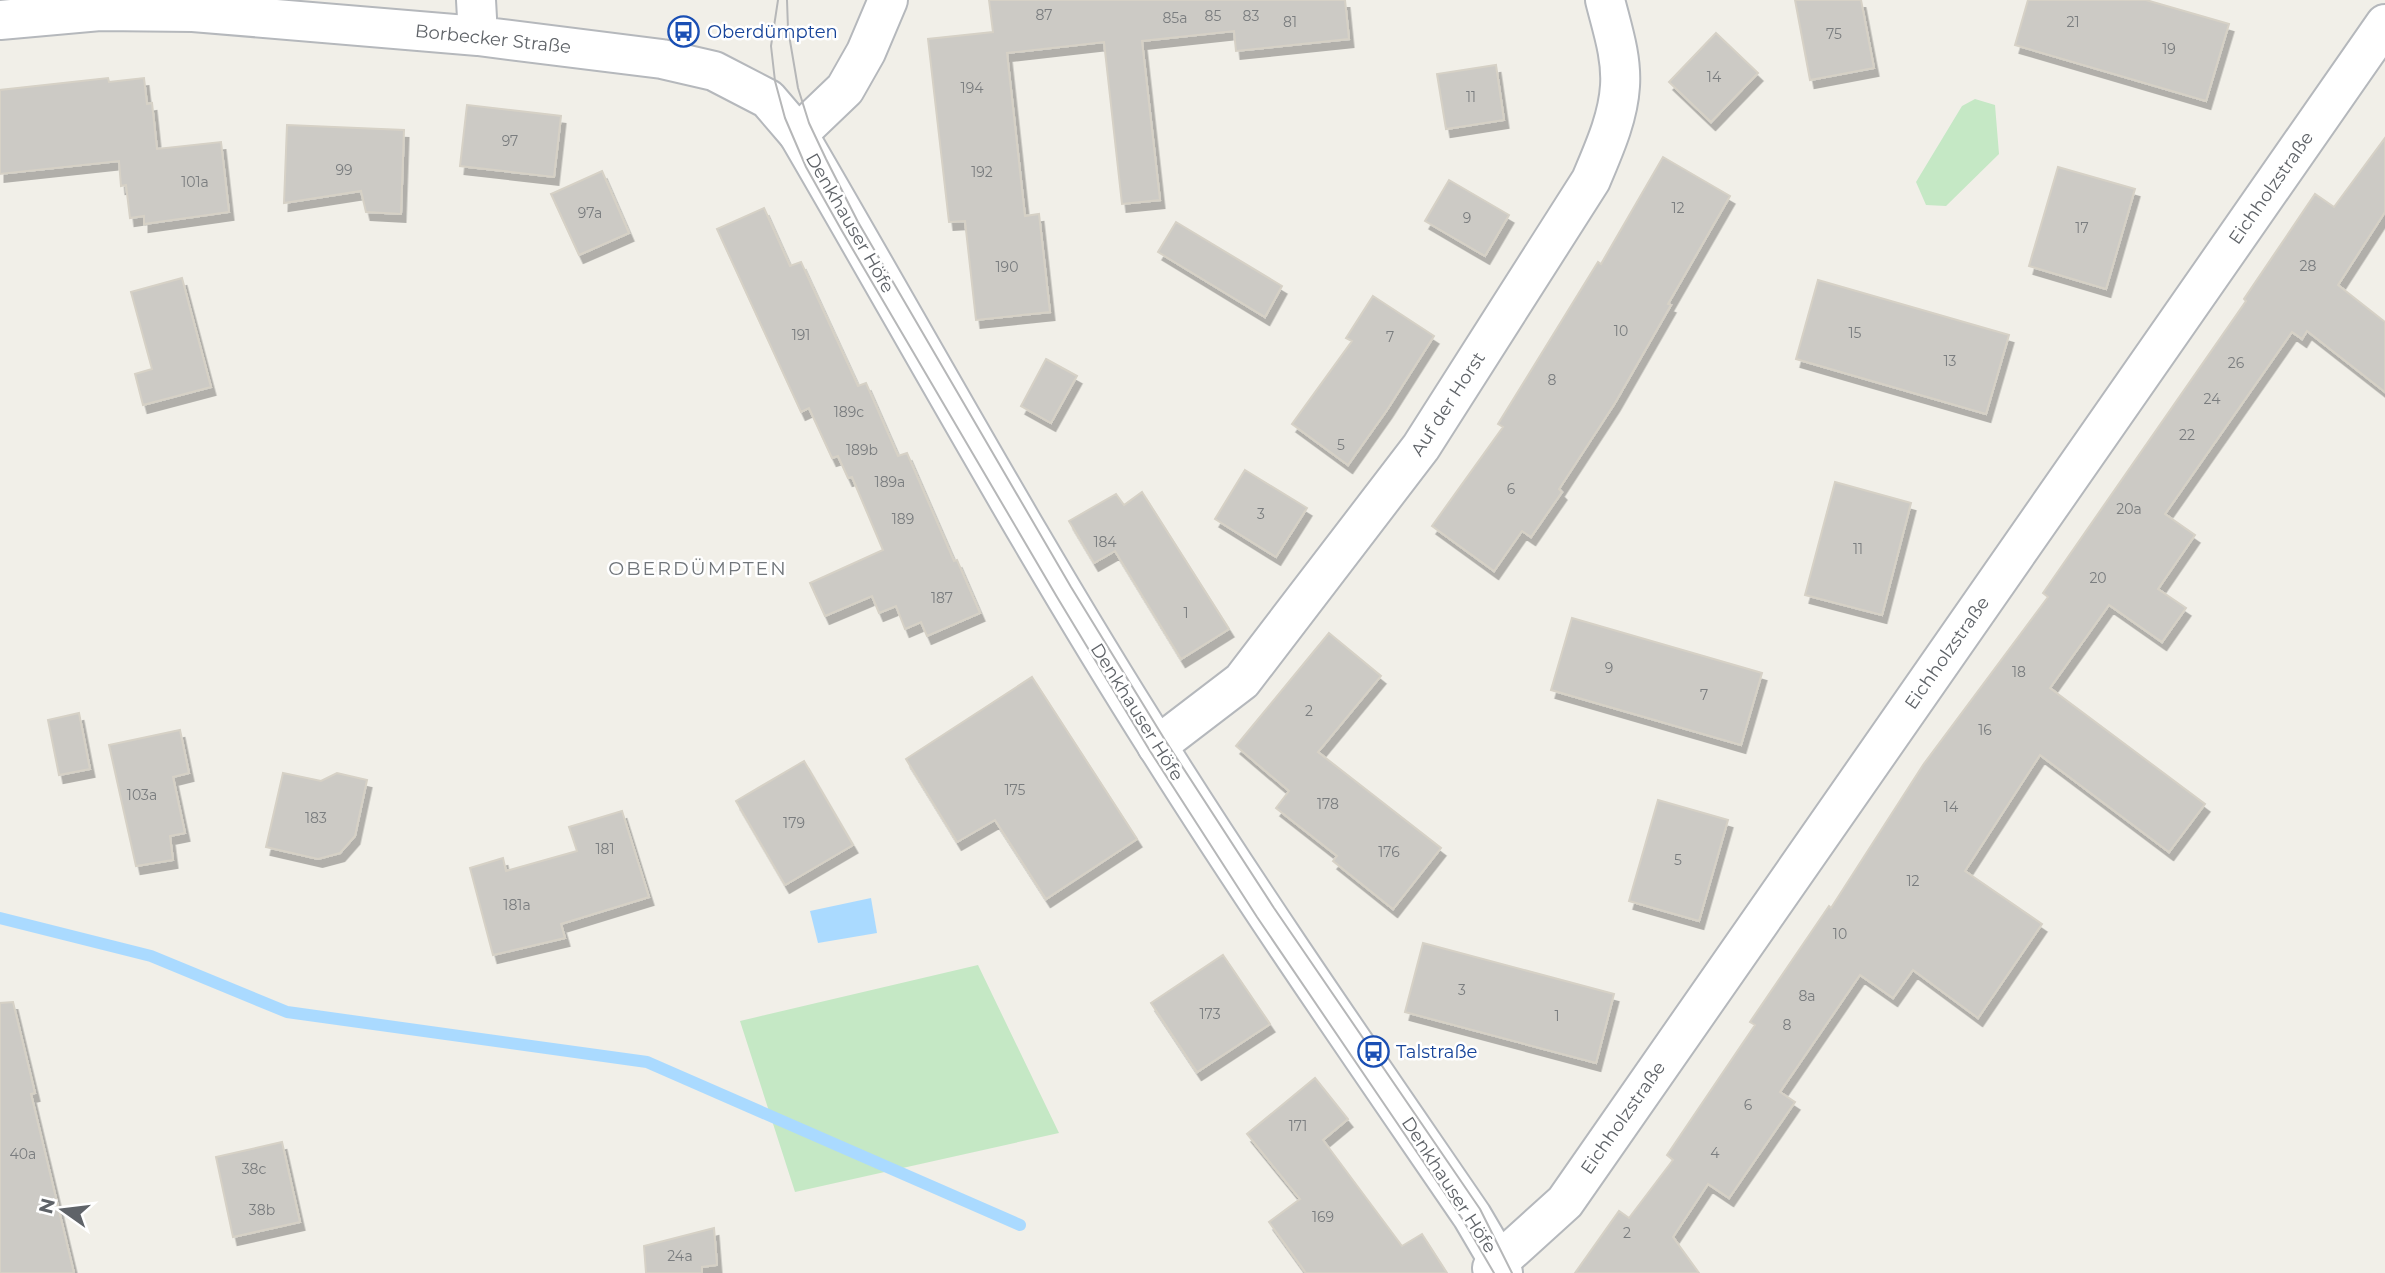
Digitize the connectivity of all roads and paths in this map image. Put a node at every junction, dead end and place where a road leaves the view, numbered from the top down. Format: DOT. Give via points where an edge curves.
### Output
graph roads {
  1 [pos="888,0"];
  2 [pos="1605,0"];
  3 [pos="477,18"];
  4 [pos="0,20"];
  5 [pos="2385,24"];
  6 [pos="798,134"];
  7 [pos="1157,746"];
  8 [pos="1498,1268"];
  1 -- 6 [label="street" via="845,89"];
  2 -- 7 [label="street, Auf der Horst" via="1616,42 1620,86 1610,134 1591,180 1421,447 1242,681"];
  3 -- 4 [label="street, Borbecker Straße" via="100,11"];
  3 -- 6 [label="street, Borbecker Straße" via="713,71 768,99"];
  5 -- 8 [label="street, Eichholzstraße" via="1565,1202"];
  6 -- 7 [label="street, Denkhauser Höfe"];
  7 -- 8 [label="street, Denkhauser Höfe" via="1472,1216"];
}
